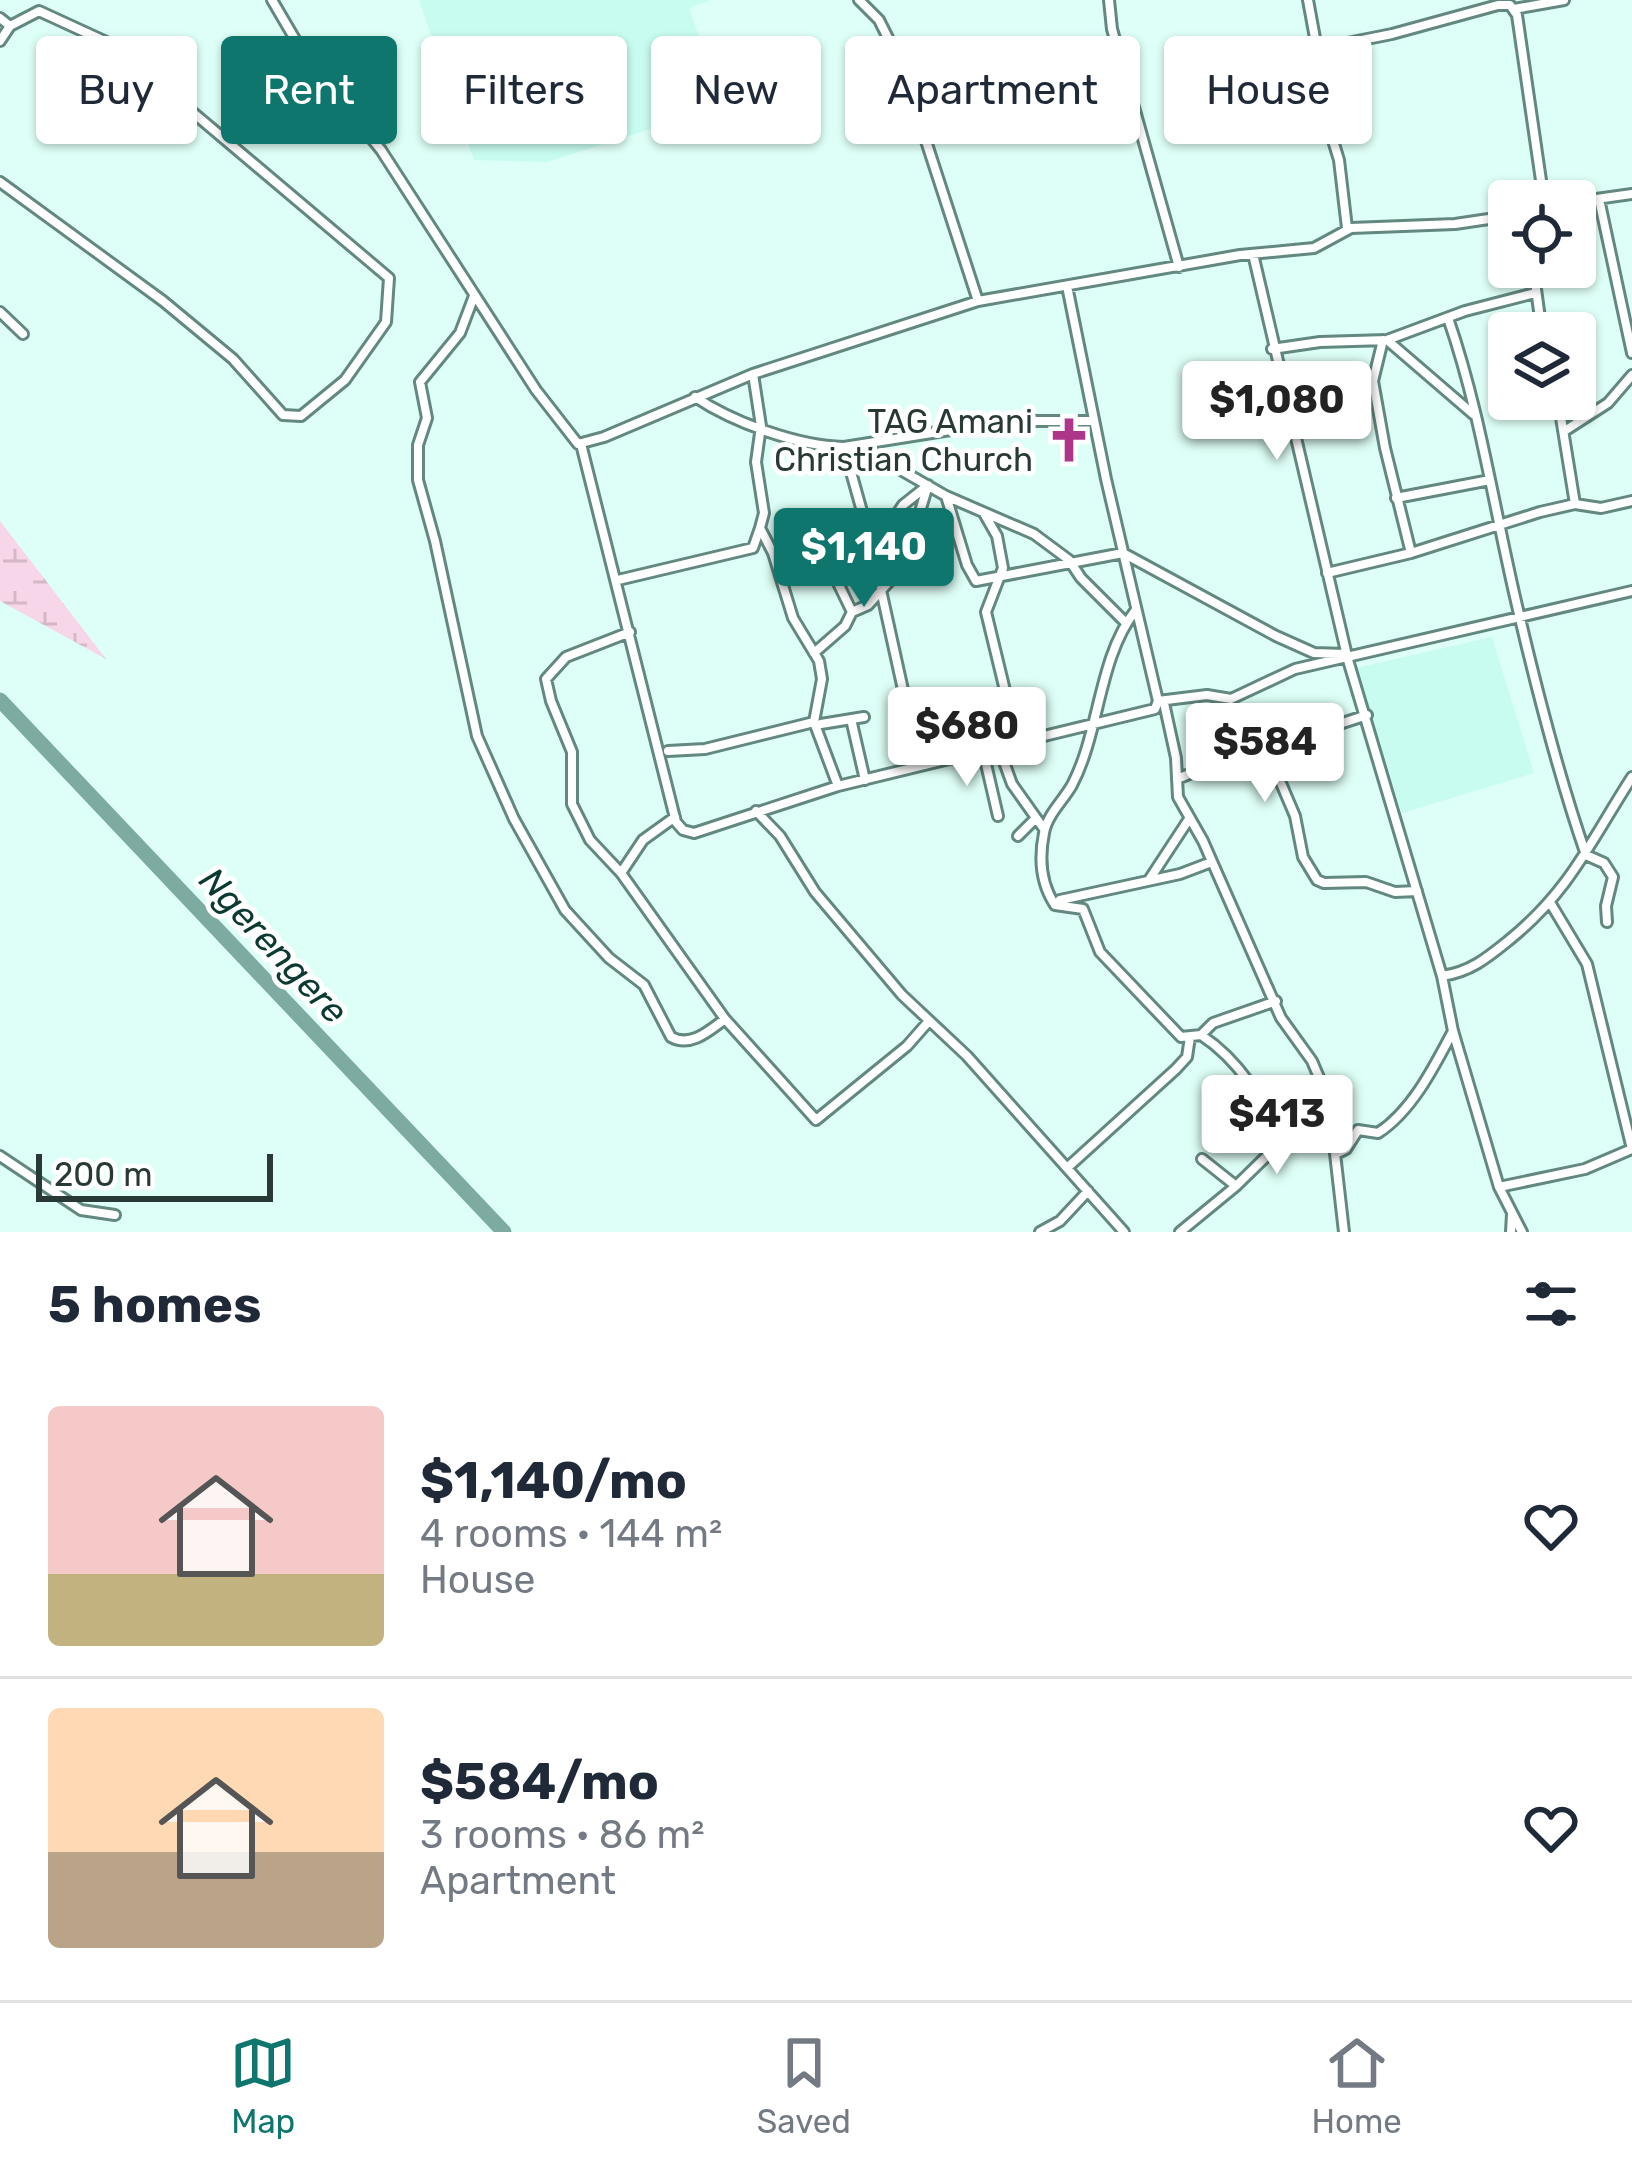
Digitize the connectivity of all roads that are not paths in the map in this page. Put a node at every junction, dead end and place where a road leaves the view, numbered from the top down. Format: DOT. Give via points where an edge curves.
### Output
graph roads {
  1 [pos="272,0"];
  2 [pos="859,0"];
  3 [pos="1109,0"];
  4 [pos="1308,0"];
  5 [pos="1564,0"];
  6 [pos="1514,9"];
  7 [pos="0,18"];
  8 [pos="10,26"];
  9 [pos="1315,36"];
  10 [pos="1372,38"];
  11 [pos="0,41"];
  12 [pos="1334,144"];
  13 [pos="1542,180"];
  14 [pos="0,182"];
  15 [pos="1632,194"];
  16 [pos="1596,199"];
  17 [pos="1599,199"];
  18 [pos="1488,219"];
  19 [pos="1347,228"];
  20 [pos="1253,254"];
  21 [pos="1179,267"];
  22 [pos="1067,286"];
  23 [pos="1535,288"];
  24 [pos="1535,293"];
  25 [pos="475,295"];
  26 [pos="978,301"];
  27 [pos="0,312"];
  28 [pos="1538,312"];
  29 [pos="1448,318"];
  30 [pos="23,334"];
  31 [pos="1385,340"];
  32 [pos="1272,349"];
  33 [pos="1632,353"];
  34 [pos="753,374"];
  35 [pos="1632,375"];
  36 [pos="694,397"];
  37 [pos="1474,415"];
  38 [pos="1563,420"];
  39 [pos="1094,421"];
  40 [pos="761,426"];
  41 [pos="1565,431"];
  42 [pos="580,444"];
  43 [pos="857,445"];
  44 [pos="844,447"];
  45 [pos="1490,480"];
  46 [pos="928,485"];
  47 [pos="946,496"];
  48 [pos="1396,498"];
  49 [pos="1632,501"];
  50 [pos="1575,504"];
  51 [pos="985,514"];
  52 [pos="1499,523"];
  53 [pos="760,528"];
  54 [pos="871,543"];
  55 [pos="842,550"];
  56 [pos="1123,553"];
  57 [pos="1411,553"];
  58 [pos="1069,560"];
  59 [pos="1327,573"];
  60 [pos="1002,577"];
  61 [pos="618,580"];
  62 [pos="838,583"];
  63 [pos="881,587"];
  64 [pos="1632,591"];
  65 [pos="1135,610"];
  66 [pos="852,612"];
  67 [pos="1519,615"];
  68 [pos="1126,623"];
  69 [pos="630,632"];
  70 [pos="814,653"];
  71 [pos="1347,657"];
  72 [pos="1160,702"];
  73 [pos="1367,715"];
  74 [pos="865,717"];
  75 [pos="851,719"];
  76 [pos="817,723"];
  77 [pos="1092,724"];
  78 [pos="1017,740"];
  79 [pos="999,748"];
  80 [pos="1266,748"];
  81 [pos="668,751"];
  82 [pos="983,751"];
  83 [pos="926,764"];
  84 [pos="1632,777"];
  85 [pos="865,779"];
  86 [pos="1177,779"];
  87 [pos="838,786"];
  88 [pos="756,811"];
  89 [pos="998,816"];
  90 [pos="675,817"];
  91 [pos="1035,819"];
  92 [pos="1189,819"];
  93 [pos="1044,830"];
  94 [pos="1018,836"];
  95 [pos="1586,855"];
  96 [pos="1209,863"];
  97 [pos="621,873"];
  98 [pos="1150,880"];
  99 [pos="1417,891"];
  100 [pos="1053,902"];
  101 [pos="1551,904"];
  102 [pos="1607,922"];
  103 [pos="1442,976"];
  104 [pos="1276,1000"];
  105 [pos="725,1018"];
  106 [pos="929,1021"];
  107 [pos="1453,1031"];
  108 [pos="1196,1036"];
  109 [pos="1327,1094"];
  110 [pos="1280,1143"];
  111 [pos="1336,1154"];
  112 [pos="0,1156"];
  113 [pos="1202,1159"];
  114 [pos="1066,1168"];
  115 [pos="1236,1186"];
  116 [pos="1499,1186"];
  117 [pos="1088,1191"];
  118 [pos="1512,1212"];
  119 [pos="115,1215"];
  120 [pos="1040,1232"];
  121 [pos="1124,1232"];
  122 [pos="1180,1232"];
  123 [pos="1344,1232"];
  124 [pos="1511,1232"];
  125 [pos="1522,1232"];
  1 -- 25 [label="street"];
  2 -- 26 [label="street" via="901,64"];
  3 -- 21 [label="street"];
  4 -- 9 [label="street"];
  5 -- 6 [label="street"];
  6 -- 10 [label="street" via="1498,4"];
  6 -- 13 [label="street"];
  7 -- 8 [label="street"];
  8 -- 11 [label="street"];
  8 -- 14 [label="street" via="39,11 113,45 389,278 386,322 345,380 301,416 283,415 233,359"];
  12 -- 19 [label="street"];
  15 -- 17 [label="street"];
  16 -- 17 [label="street"];
  17 -- 33 [label="street"];
  18 -- 19 [label="street"];
  19 -- 20 [label="street" via="1321,247"];
  20 -- 21 [label="street"];
  20 -- 32 [label="street"];
  21 -- 22 [label="street"];
  22 -- 26 [label="street"];
  22 -- 39 [label="street"];
  23 -- 24 [label="street"];
  24 -- 28 [label="street"];
  24 -- 29 [label="street"];
  25 -- 42 [label="street"];
  25 -- 105 [label="street" via="460,333 420,382 427,418 417,459 477,736 566,910 644,985 671,1037 692,1039"];
  26 -- 34 [label="street"];
  27 -- 30 [label="street"];
  29 -- 31 [label="street"];
  29 -- 37 [label="street"];
  31 -- 32 [label="street"];
  31 -- 37 [label="street"];
  31 -- 48 [label="street" via="1373,381"];
  32 -- 59 [label="street"];
  34 -- 36 [label="street"];
  34 -- 40 [label="street"];
  35 -- 41 [label="street" via="1608,403"];
  36 -- 40 [label="street"];
  36 -- 42 [label="street"];
  37 -- 45 [label="street"];
  38 -- 41 [label="street"];
  39 -- 43 [label="street"];
  39 -- 56 [label="street"];
  40 -- 44 [label="street" via="815,446"];
  40 -- 53 [label="street"];
  41 -- 50 [label="street"];
  42 -- 61 [label="street"];
  43 -- 44 [label="street"];
  43 -- 46 [label="street"];
  44 -- 54 [label="street"];
  45 -- 48 [label="street"];
  45 -- 52 [label="street"];
  46 -- 47 [label="street"];
  46 -- 54 [label="street"];
  46 -- 63 [label="street" via="904,565"];
  47 -- 51 [label="street"];
  47 -- 60 [label="street" via="976,580"];
  48 -- 57 [label="street"];
  49 -- 50 [label="street"];
  50 -- 52 [label="street"];
  51 -- 58 [label="street"];
  51 -- 60 [label="street"];
  52 -- 57 [label="street"];
  52 -- 67 [label="street"];
  53 -- 61 [label="street" via="753,548"];
  53 -- 70 [label="street"];
  54 -- 55 [label="street"];
  54 -- 63 [label="street"];
  56 -- 58 [label="street"];
  56 -- 65 [label="street"];
  56 -- 71 [label="street" via="1314,653"];
  57 -- 59 [label="street"];
  58 -- 60 [label="street"];
  58 -- 68 [label="street"];
  59 -- 71 [label="street"];
  60 -- 78 [label="street" via="986,612"];
  61 -- 69 [label="street"];
  62 -- 66 [label="street"];
  63 -- 66 [label="street"];
  63 -- 83 [label="street"];
  64 -- 67 [label="street"];
  65 -- 68 [label="street"];
  65 -- 72 [label="street"];
  66 -- 70 [label="street"];
  67 -- 71 [label="street"];
  67 -- 95 [label="street"];
  68 -- 77 [label="street"];
  69 -- 90 [label="street"];
  69 -- 97 [label="street" via="566,657 546,680 572,752 572,804 590,840"];
  70 -- 76 [label="street" via="822,679"];
  71 -- 72 [label="street" via="1295,669 1231,700"];
  71 -- 73 [label="street"];
  72 -- 77 [label="street"];
  72 -- 86 [label="street"];
  73 -- 80 [label="street"];
  73 -- 99 [label="street"];
  74 -- 75 [label="street"];
  75 -- 76 [label="street"];
  75 -- 85 [label="street"];
  76 -- 81 [label="street"];
  76 -- 87 [label="street"];
  77 -- 78 [label="street"];
  77 -- 93 [label="street" via="1072,784"];
  78 -- 79 [label="street"];
  79 -- 82 [label="street"];
  79 -- 91 [label="street"];
  80 -- 86 [label="street"];
  80 -- 99 [label="street" via="1317,880"];
  82 -- 83 [label="street"];
  82 -- 89 [label="street"];
  83 -- 85 [label="street"];
  84 -- 95 [label="street"];
  85 -- 87 [label="street"];
  86 -- 92 [label="street"];
  87 -- 88 [label="street"];
  88 -- 90 [label="street" via="694,833"];
  88 -- 106 [label="street" via="847,932"];
  90 -- 97 [label="street" via="644,840"];
  91 -- 93 [label="street"];
  91 -- 94 [label="street"];
  92 -- 96 [label="street"];
  92 -- 98 [label="street"];
  93 -- 100 [label="street" via="1042,871"];
  95 -- 101 [label="street"];
  95 -- 102 [label="street" via="1613,877"];
  96 -- 98 [label="street"];
  96 -- 104 [label="street"];
  97 -- 105 [label="street"];
  98 -- 100 [label="street"];
  99 -- 103 [label="street"];
  100 -- 108 [label="street" via="1083,909 1100,952 1181,1037"];
  101 -- 103 [label="street" via="1470,969"];
  101 -- 116 [label="street" via="1587,964 1632,1149 1585,1169"];
  103 -- 107 [label="street"];
  104 -- 108 [label="street"];
  104 -- 109 [label="street"];
  105 -- 106 [label="street" via="816,1120"];
  106 -- 114 [label="street"];
  107 -- 111 [label="street" via="1400,1116 1378,1133 1358,1130"];
  107 -- 116 [label="street"];
  108 -- 110 [label="street" via="1214,1043 1253,1087"];
  108 -- 114 [label="street" via="1176,1069"];
  109 -- 110 [label="street" via="1307,1130"];
  109 -- 111 [label="street"];
  110 -- 115 [label="street"];
  111 -- 123 [label="street"];
  112 -- 119 [label="street" via="82,1210"];
  113 -- 115 [label="street"];
  114 -- 117 [label="street"];
  115 -- 122 [label="street"];
  116 -- 118 [label="street"];
  117 -- 120 [label="street"];
  117 -- 121 [label="street"];
  118 -- 124 [label="street"];
  118 -- 125 [label="street"];
}
